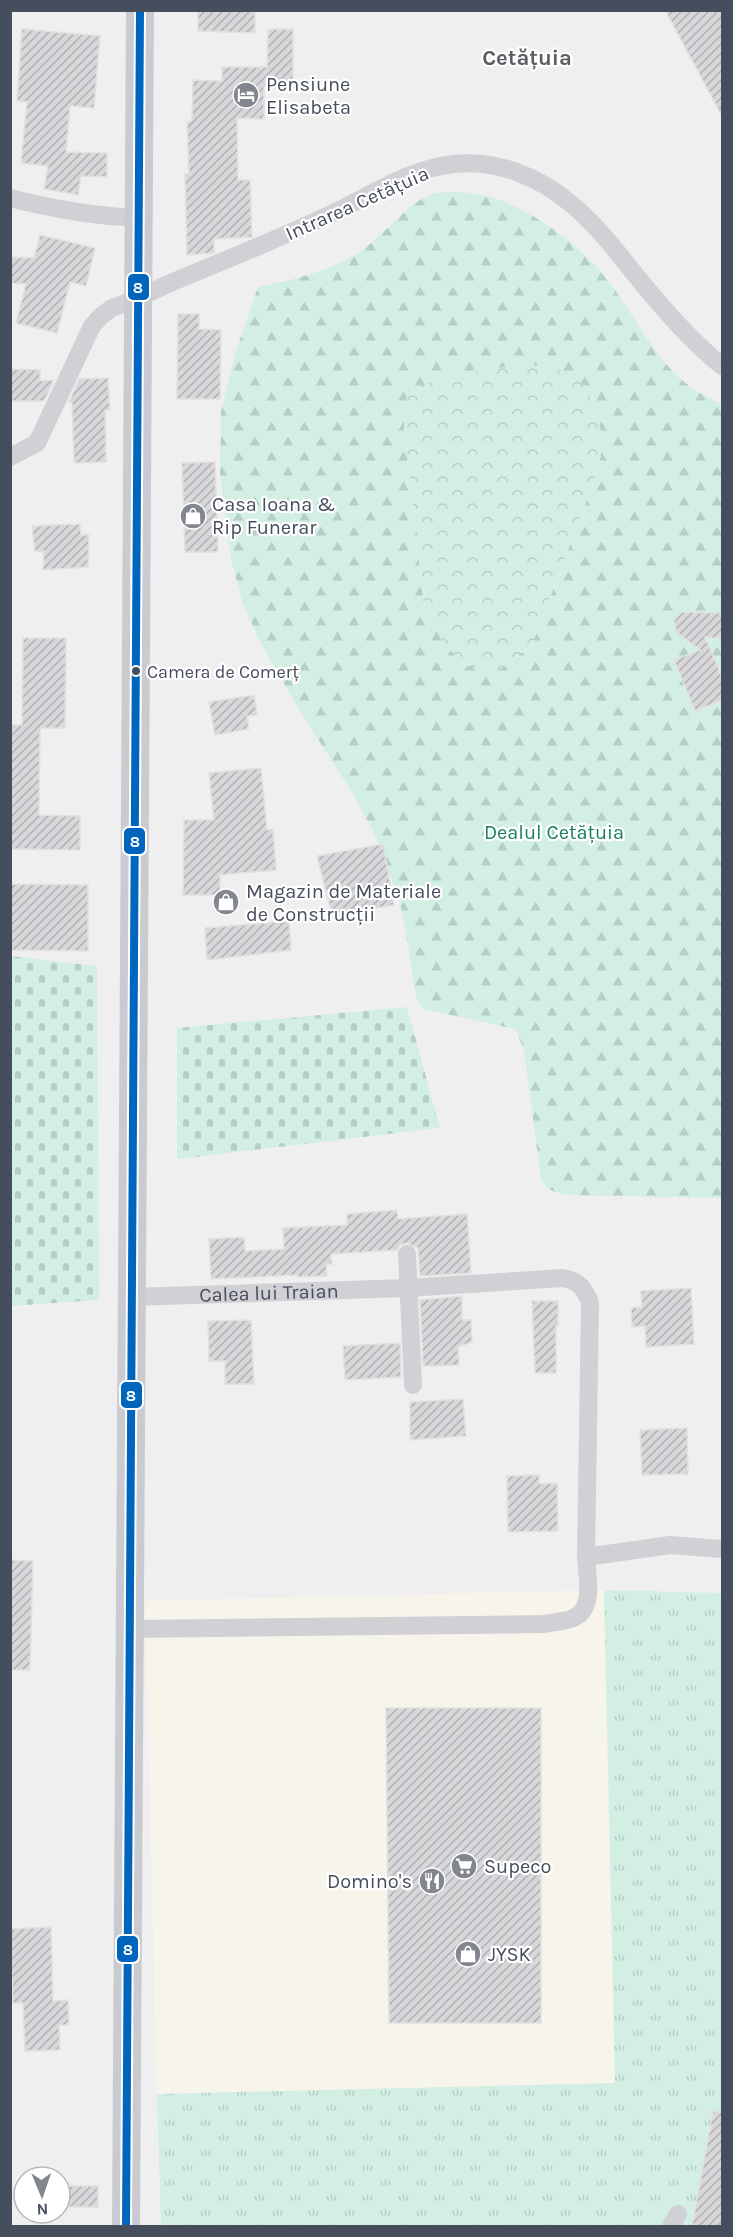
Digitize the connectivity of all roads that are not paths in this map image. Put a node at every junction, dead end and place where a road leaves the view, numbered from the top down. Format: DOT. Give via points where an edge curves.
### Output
graph roads {
  1 [pos="140,10"];
  2 [pos="10,198"];
  3 [pos="138,218"];
  4 [pos="138,299"];
  5 [pos="723,366"];
  6 [pos="10,457"];
  7 [pos="407,1254"];
  8 [pos="408,1288"];
  9 [pos="131,1297"];
  10 [pos="413,1385"];
  11 [pos="723,1549"];
  12 [pos="586,1557"];
  13 [pos="130,1629"];
  14 [pos="126,2226"];
  1 -- 3 [label="main road"];
  2 -- 3 [label="street" via="94,216"];
  3 -- 4 [label="main road"];
  4 -- 5 [label="street, Intrarea Cetățuia" via="398,180 455,163 487,165 518,172 548,185 573,205 659,303"];
  4 -- 6 [label="street, Intrarea Cetățuia" via="112,308 92,326 37,443"];
  4 -- 9 [label="main road"];
  7 -- 8 [label="street"];
  8 -- 9 [label="street, Calea lui Traian"];
  8 -- 10 [label="street"];
  8 -- 12 [label="street, Calea lui Traian" via="563,1278 576,1280 584,1290 590,1302"];
  9 -- 13 [label="main road"];
  11 -- 12 [label="street" via="670,1545"];
  12 -- 13 [label="street, Calea lui Traian" via="585,1607 577,1616 544,1624"];
  13 -- 14 [label="main road"];
}
